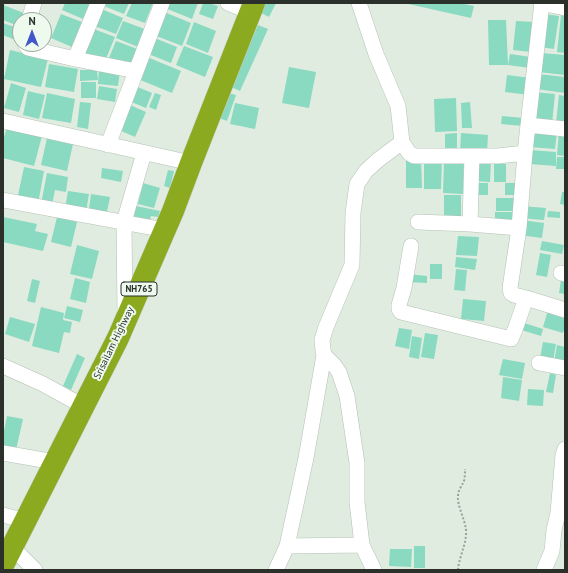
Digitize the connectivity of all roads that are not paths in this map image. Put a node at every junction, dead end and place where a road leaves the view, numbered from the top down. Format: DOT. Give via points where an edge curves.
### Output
graph roads {
  1 [pos="98,3"];
  2 [pos="162,3"];
  3 [pos="228,3"];
  4 [pos="359,3"];
  5 [pos="541,3"];
  6 [pos="252,8"];
  7 [pos="565,8"];
  8 [pos="45,52"];
  9 [pos="75,59"];
  10 [pos="136,71"];
  11 [pos="3,122"];
  12 [pos="528,125"];
  13 [pos="565,129"];
  14 [pos="402,142"];
  15 [pos="108,145"];
  16 [pos="144,153"];
  17 [pos="525,153"];
  18 [pos="472,156"];
  19 [pos="191,163"];
  20 [pos="3,200"];
  21 [pos="124,222"];
  22 [pos="418,222"];
  23 [pos="470,224"];
  24 [pos="519,228"];
  25 [pos="165,230"];
  26 [pos="411,246"];
  27 [pos="526,298"];
  28 [pos="565,310"];
  29 [pos="125,322"];
  30 [pos="324,355"];
  31 [pos="539,363"];
  32 [pos="3,366"];
  33 [pos="565,368"];
  34 [pos="83,406"];
  35 [pos="565,449"];
  36 [pos="3,453"];
  37 [pos="55,462"];
  38 [pos="562,513"];
  39 [pos="3,515"];
  40 [pos="26,521"];
  41 [pos="362,545"];
  42 [pos="287,546"];
  43 [pos="8,556"];
  44 [pos="35,570"];
  45 [pos="276,570"];
  46 [pos="374,570"];
  47 [pos="544,570"];
  1 -- 9 [label="street"];
  2 -- 10 [label="street"];
  3 -- 6 [label="street"];
  4 -- 14 [label="street" via="376,54 398,106"];
  5 -- 7 [label="street"];
  5 -- 12 [label="street"];
  6 -- 19 [label="highway, Srisailam Highway / NH765"];
  8 -- 9 [label="street"];
  9 -- 10 [label="street"];
  10 -- 15 [label="street"];
  11 -- 15 [label="street"];
  12 -- 13 [label="street"];
  12 -- 17 [label="street"];
  14 -- 18 [label="street" via="414,156"];
  14 -- 30 [label="street" via="366,171 357,184 353,213 352,265 326,327 322,340"];
  15 -- 16 [label="street"];
  16 -- 19 [label="street"];
  16 -- 21 [label="street"];
  17 -- 18 [label="street"];
  17 -- 24 [label="street"];
  18 -- 23 [label="street"];
  19 -- 25 [label="highway, Srisailam Highway / NH765"];
  20 -- 21 [label="street"];
  21 -- 25 [label="street"];
  21 -- 29 [label="street"];
  22 -- 23 [label="street"];
  23 -- 24 [label="street"];
  24 -- 27 [label="street" via="510,288 514,295"];
  25 -- 29 [label="highway, Srisailam Highway / NH765"];
  26 -- 27 [label="street" via="399,305 401,312 511,339"];
  27 -- 28 [label="street"];
  29 -- 34 [label="highway, Srisailam Highway / NH765"];
  30 -- 41 [label="street" via="339,372 347,396 357,463 357,502"];
  30 -- 42 [label="street"];
  31 -- 33 [label="street"];
  32 -- 34 [label="street"];
  34 -- 37 [label="highway, Srisailam Highway / NH765"];
  35 -- 38 [label="street"];
  36 -- 37 [label="street"];
  37 -- 40 [label="highway, Srisailam Highway / NH765"];
  38 -- 47 [label="street" via="554,530 552,551"];
  39 -- 40 [label="street"];
  40 -- 43 [label="highway, Srisailam Highway / NH765"];
  41 -- 42 [label="street"];
  41 -- 46 [label="street"];
  42 -- 45 [label="street"];
  43 -- 44 [label="street"];
}
